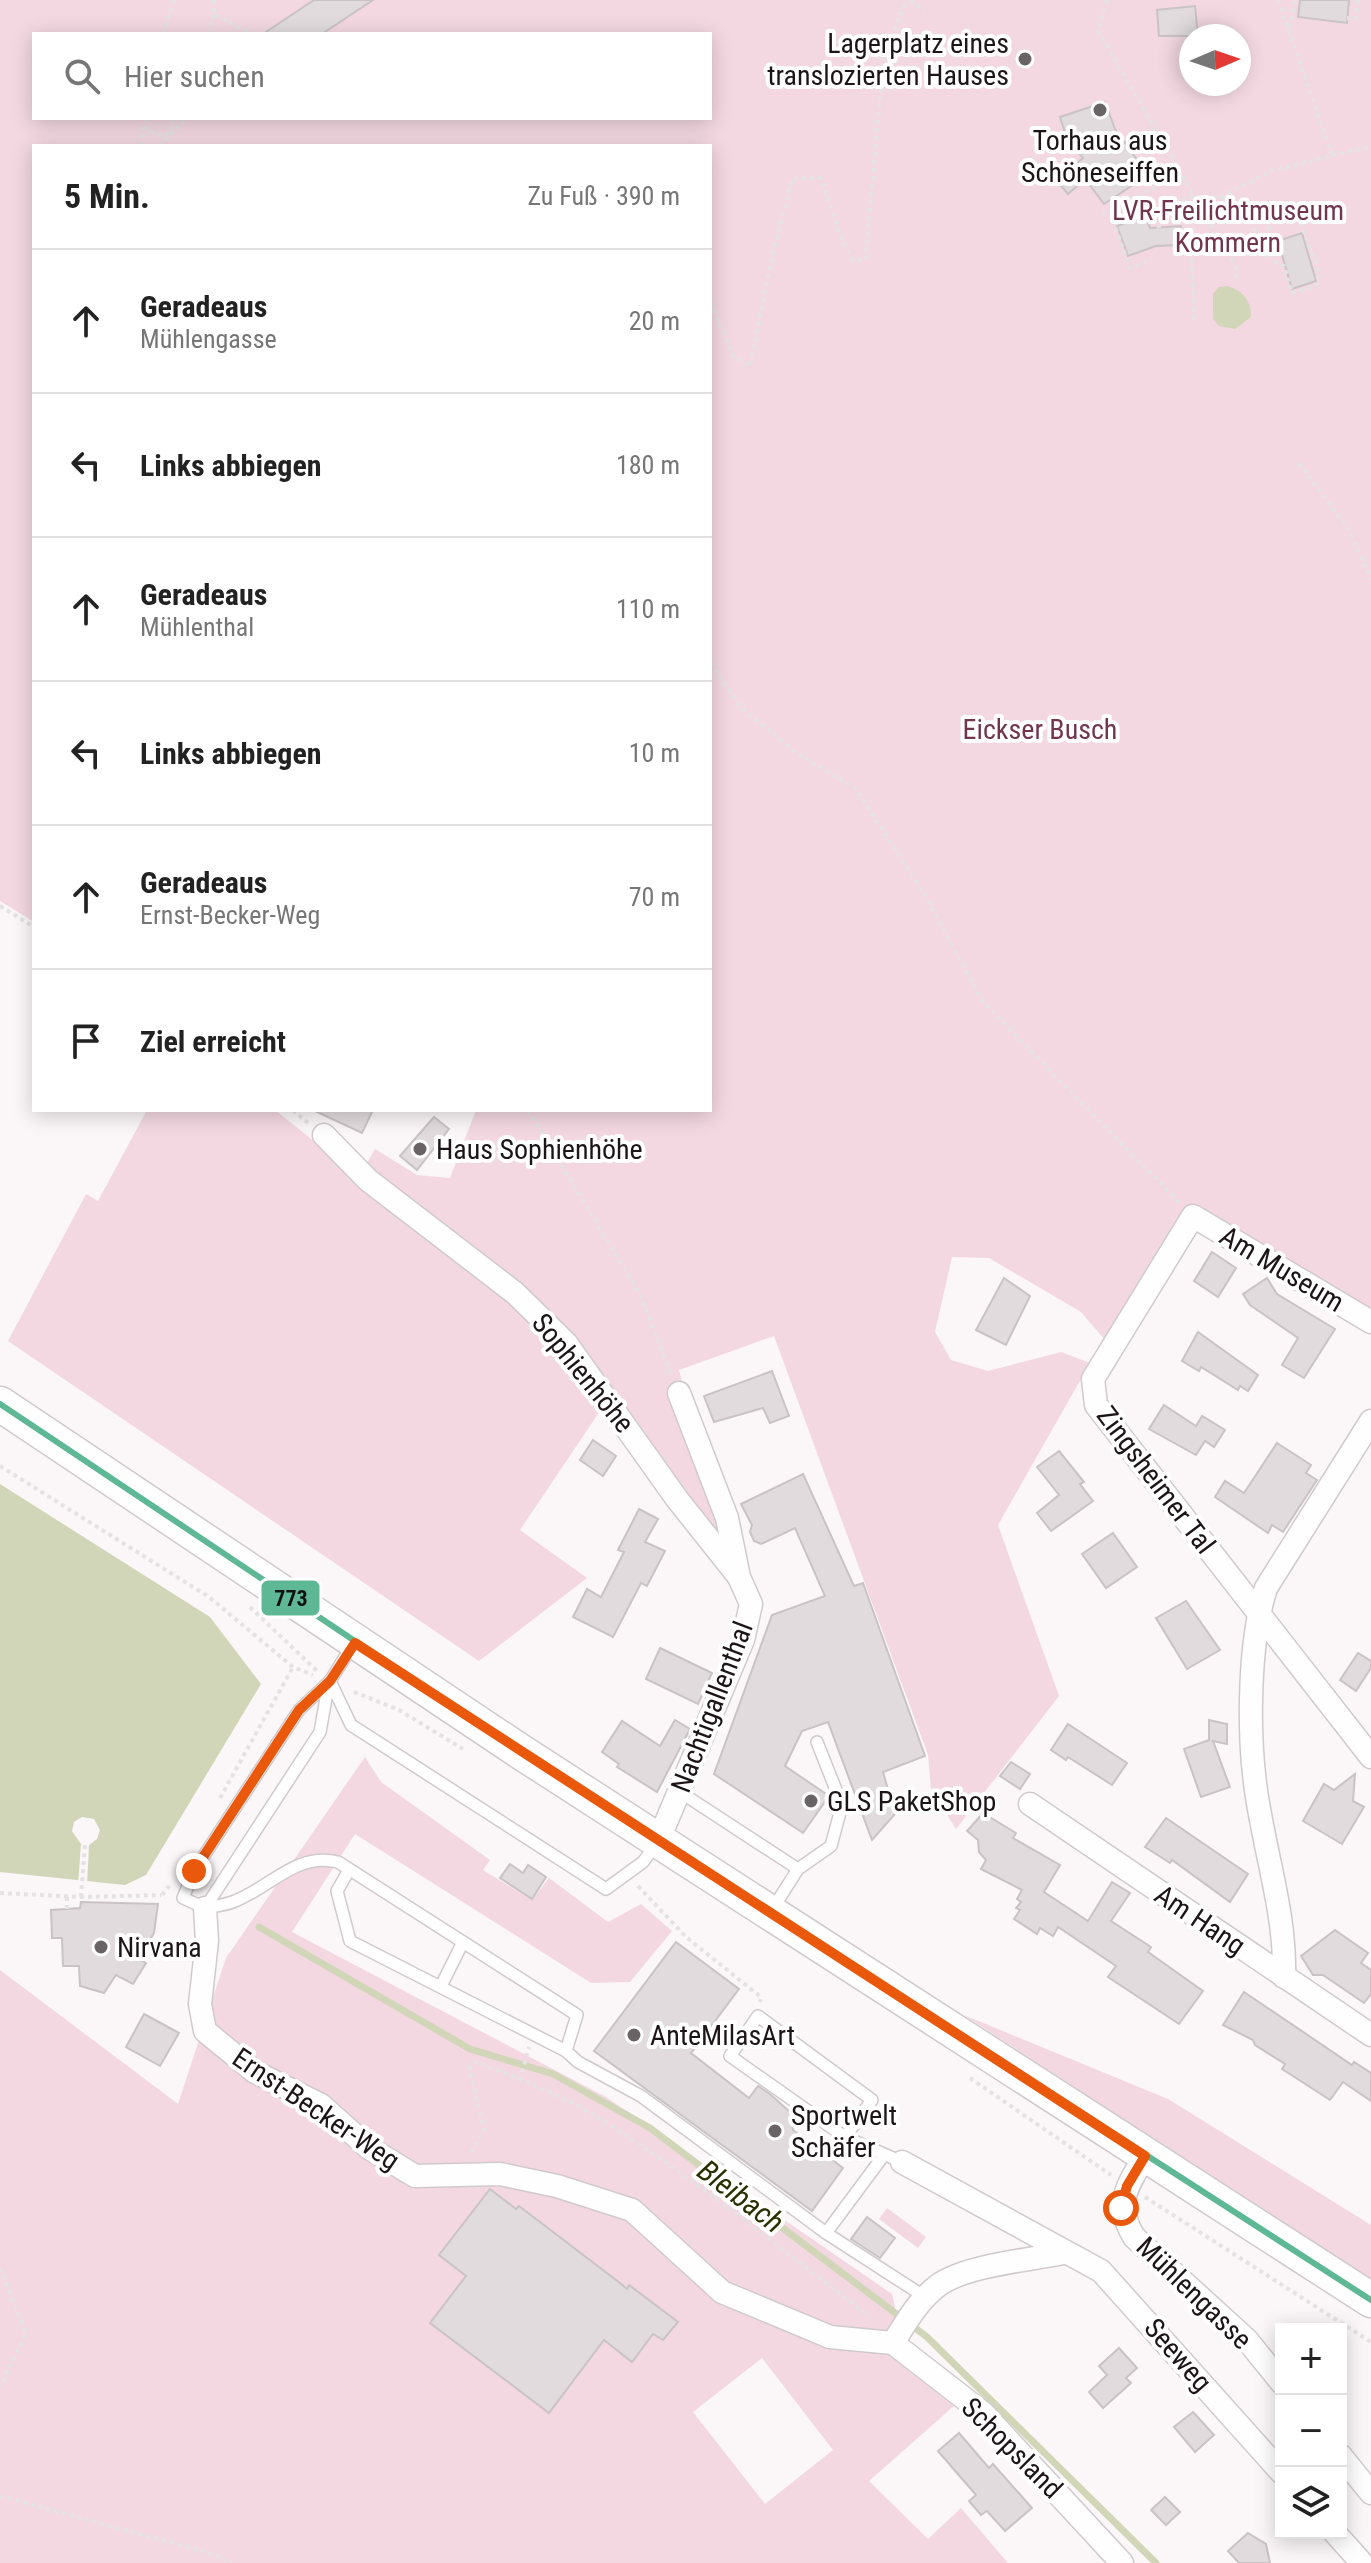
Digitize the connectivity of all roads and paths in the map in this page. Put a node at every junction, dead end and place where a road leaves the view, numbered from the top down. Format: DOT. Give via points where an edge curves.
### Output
graph roads {
  1 [pos="174,0"];
  2 [pos="214,0"];
  3 [pos="908,0"];
  4 [pos="1107,0"];
  5 [pos="1278,0"];
  6 [pos="1295,0"];
  7 [pos="1358,0"];
  8 [pos="925,10"];
  9 [pos="214,14"];
  10 [pos="1347,18"];
  11 [pos="1288,30"];
  12 [pos="164,32"];
  13 [pos="209,32"];
  14 [pos="248,32"];
  15 [pos="145,120"];
  16 [pos="145,120"];
  17 [pos="174,120"];
  18 [pos="185,120"];
  19 [pos="1154,129"];
  20 [pos="171,132"];
  21 [pos="141,144"];
  22 [pos="161,144"];
  23 [pos="1371,146"];
  24 [pos="1128,148"];
  25 [pos="1331,153"];
  26 [pos="1181,174"];
  27 [pos="1194,196"];
  28 [pos="1220,197"];
  29 [pos="1157,209"];
  30 [pos="1102,214"];
  31 [pos="1159,228"];
  32 [pos="1273,254"];
  33 [pos="1151,260"];
  34 [pos="1237,279"];
  35 [pos="712,307"];
  36 [pos="1194,322"];
  37 [pos="1299,463"];
  38 [pos="1371,579"];
  39 [pos="712,666"];
  40 [pos="0,906"];
  41 [pos="32,926"];
  42 [pos="529,1112"];
  43 [pos="324,1135"];
  44 [pos="1193,1216"];
  45 [pos="1371,1322"];
  46 [pos="679,1393"];
  47 [pos="0,1404"];
  48 [pos="1371,1421"];
  49 [pos="0,1466"];
  50 [pos="739,1577"];
  51 [pos="1257,1614"];
  52 [pos="355,1643"];
  53 [pos="330,1681"];
  54 [pos="817,1742"];
  55 [pos="1371,1757"];
  56 [pos="680,1792"];
  57 [pos="219,1800"];
  58 [pos="1030,1804"];
  59 [pos="659,1839"];
  60 [pos="85,1845"];
  61 [pos="798,1869"];
  62 [pos="349,1870"];
  63 [pos="174,1879"];
  64 [pos="0,1893"];
  65 [pos="67,1896"];
  66 [pos="648,1896"];
  67 [pos="81,1897"];
  68 [pos="205,1908"];
  69 [pos="67,1909"];
  70 [pos="771,1910"];
  71 [pos="463,1942"];
  72 [pos="1284,1977"];
  73 [pos="441,1986"];
  74 [pos="758,2016"];
  75 [pos="1371,2035"];
  76 [pos="566,2051"];
  77 [pos="528,2052"];
  78 [pos="520,2080"];
  79 [pos="845,2137"];
  80 [pos="1145,2156"];
  81 [pos="893,2158"];
  82 [pos="447,2175"];
  83 [pos="1127,2186"];
  84 [pos="826,2233"];
  85 [pos="1063,2253"];
  86 [pos="0,2268"];
  87 [pos="1371,2300"];
  88 [pos="908,2320"];
  89 [pos="1371,2342"];
  90 [pos="1275,2375"];
  91 [pos="0,2387"];
  92 [pos="1347,2463"];
  93 [pos="1277,2467"];
  94 [pos="1371,2493"];
  95 [pos="0,2496"];
  96 [pos="1340,2539"];
  97 [pos="232,2563"];
  98 [pos="1122,2563"];
  99 [pos="1362,2563"];
  1 -- 12 [label="path"];
  2 -- 9 [label="path"];
  3 -- 8 [label="path"];
  3 -- 35 [label="path" via="884,59 865,260 853,260 821,178 792,179 750,366 734,357"];
  4 -- 19 [label="path" via="1098,31"];
  5 -- 11 [label="path"];
  6 -- 11 [label="path"];
  7 -- 10 [label="path" via="1356,19"];
  9 -- 13 [label="path"];
  9 -- 14 [label="path"];
  11 -- 25 [label="path"];
  15 -- 20 [label="path" via="147,131 155,135"];
  16 -- 21 [label="path"];
  17 -- 20 [label="path"];
  18 -- 20 [label="path"];
  19 -- 24 [label="path"];
  19 -- 26 [label="path"];
  20 -- 22 [label="path"];
  23 -- 25 [label="path"];
  25 -- 28 [label="path" via="1271,171"];
  26 -- 27 [label="path"];
  26 -- 30 [label="path"];
  27 -- 28 [label="path"];
  27 -- 29 [label="path"];
  27 -- 34 [label="path" via="1235,266"];
  27 -- 36 [label="path"];
  28 -- 32 [label="path" via="1233,200 1247,213 1263,257"];
  29 -- 31 [label="path"];
  29 -- 33 [label="path" via="1114,224 1130,268"];
  32 -- 32 [label="path" via="1271,221 1282,206 1296,210 1319,282 1292,293 1284,266 1277,265"];
  37 -- 38 [label="path" via="1349,530"];
  39 -- 44 [label="path" via="741,707 795,752 856,789 926,897 983,1002"];
  40 -- 41 [label="path"];
  42 -- 46 [label="path" via="640,1294"];
  43 -- 50 [label="street, Sophienhöhe" via="368,1180 515,1293 566,1343"];
  44 -- 45 [label="street, Am Museum"];
  44 -- 51 [label="street, Zingsheimer Tal" via="1093,1379 1096,1405"];
  46 -- 50 [label="street, Nachtigallenthal" via="727,1518"];
  47 -- 52 [label="main road"];
  48 -- 51 [label="street" via="1266,1588"];
  49 -- 57 [label="path" via="209,1597 293,1667"];
  50 -- 56 [label="street, Nachtigallenthal" via="751,1604 743,1640"];
  51 -- 55 [label="street, Zingsheimer Tal"];
  51 -- 72 [label="street" via="1255,1781 1285,1944"];
  52 -- 53 [label="lane"];
  52 -- 59 [label="main road"];
  53 -- 59 [label="lane" via="351,1725 606,1889 643,1862"];
  53 -- 68 [label="lane" via="320,1732"];
  53 -- 68 [label="lane" via="299,1710 194,1871 183,1898"];
  54 -- 61 [label="lane" via="842,1805 831,1846"];
  56 -- 59 [label="street, Nachtigallenthal"];
  56 -- 61 [label="lane"];
  58 -- 72 [label="street, Am Hang"];
  59 -- 70 [label="main road"];
  60 -- 67 [label="path"];
  61 -- 70 [label="lane"];
  62 -- 68 [label="lane" via="323,1859 298,1864 236,1901"];
  62 -- 71 [label="lane"];
  62 -- 73 [label="lane" via="337,1891 350,1941"];
  63 -- 67 [label="path" via="162,1895"];
  64 -- 65 [label="path"];
  65 -- 67 [label="path"];
  65 -- 69 [label="path"];
  66 -- 74 [label="path" via="686,1937 761,1997"];
  68 -- 82 [label="street, Ernst-Becker-Weg" via="200,2004 205,2031 255,2072 321,2105 415,2176"];
  70 -- 80 [label="main road"];
  71 -- 73 [label="lane"];
  71 -- 76 [label="lane" via="577,2015"];
  72 -- 75 [label="street, Am Hang"];
  73 -- 76 [label="lane"];
  74 -- 79 [label="lane" via="872,2100"];
  74 -- 79 [label="lane" via="730,2056"];
  76 -- 84 [label="lane" via="641,2096"];
  77 -- 78 [label="path"];
  78 -- 82 [label="path" via="477,2062 469,2068 484,2130 477,2146"];
  78 -- 88 [label="path" via="609,2124 873,2320"];
  79 -- 81 [label="lane"];
  80 -- 83 [label="street"];
  80 -- 87 [label="main road"];
  81 -- 84 [label="lane"];
  81 -- 85 [label="street, Seeweg"];
  82 -- 88 [label="street, Ernst-Becker-Weg" via="500,2174 632,2210 722,2292 830,2337"];
  83 -- 89 [label="path"];
  83 -- 90 [label="street, Mühlengasse" via="1121,2208 1134,2237 1247,2340"];
  84 -- 88 [label="lane"];
  85 -- 88 [label="street" via="943,2282"];
  85 -- 93 [label="street, Seeweg" via="1101,2271"];
  86 -- 91 [label="path" via="26,2333"];
  88 -- 98 [label="street, Schopsland" via="983,2413"];
  92 -- 94 [label="street"];
  95 -- 97 [label="path"];
  96 -- 99 [label="street"];
}
